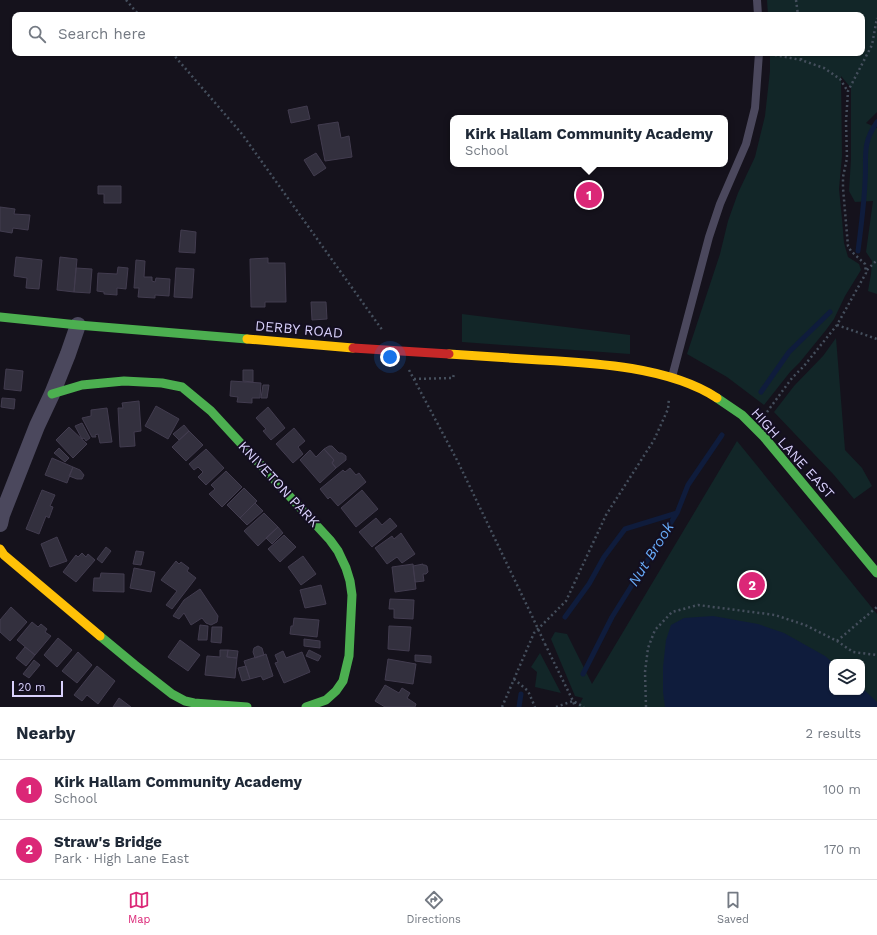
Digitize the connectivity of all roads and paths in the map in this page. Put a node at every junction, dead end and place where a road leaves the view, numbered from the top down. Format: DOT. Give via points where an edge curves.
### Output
graph roads {
  1 [pos="126,0"];
  2 [pos="757,0"];
  3 [pos="796,0"];
  4 [pos="136,12"];
  5 [pos="758,12"];
  6 [pos="798,12"];
  7 [pos="877,18"];
  8 [pos="175,56"];
  9 [pos="759,56"];
  10 [pos="782,56"];
  11 [pos="801,56"];
  12 [pos="801,60"];
  13 [pos="848,91"];
  14 [pos="877,260"];
  15 [pos="866,270"];
  16 [pos="0,317"];
  17 [pos="78,325"];
  18 [pos="837,325"];
  19 [pos="384,333"];
  20 [pos="877,339"];
  21 [pos="597,364"];
  22 [pos="406,366"];
  23 [pos="454,371"];
  24 [pos="672,377"];
  25 [pos="414,379"];
  26 [pos="52,394"];
  27 [pos="755,427"];
  28 [pos="0,524"];
  29 [pos="0,549"];
  30 [pos="877,573"];
  31 [pos="877,607"];
  32 [pos="837,641"];
  33 [pos="877,655"];
  34 [pos="514,679"];
  35 [pos="573,702"];
  36 [pos="247,707"];
  37 [pos="306,707"];
  38 [pos="502,707"];
  39 [pos="535,707"];
  40 [pos="556,707"];
  41 [pos="575,707"];
  42 [pos="584,707"];
  43 [pos="646,707"];
  1 -- 4 [label="path"];
  2 -- 5 [label="lane"];
  3 -- 6 [label="path"];
  7 -- 13 [label="path" via="872,45"];
  8 -- 19 [label="path" via="242,134"];
  9 -- 24 [label="lane" via="755,108 746,144 709,237"];
  10 -- 12 [label="path"];
  11 -- 12 [label="path"];
  12 -- 13 [label="path" via="824,68 840,79"];
  13 -- 15 [label="path" via="847,158 843,177 848,246 865,264"];
  14 -- 15 [label="path"];
  15 -- 18 [label="path"];
  16 -- 17 [label="main road, DERBY ROAD"];
  17 -- 21 [label="main road, DERBY ROAD, bridge" via="353,348"];
  17 -- 26 [label="street"];
  18 -- 20 [label="path"];
  18 -- 27 [label="path"];
  21 -- 24 [label="main road, HIGH LANE EAST"];
  22 -- 25 [label="path"];
  23 -- 25 [label="path" via="453,378"];
  24 -- 27 [label="main road, HIGH LANE EAST" via="724,402"];
  24 -- 34 [label="path" via="668,409 654,440 606,515 566,601 534,633"];
  25 -- 35 [label="path, bridge" via="458,462"];
  26 -- 28 [label="street" via="37,426"];
  26 -- 37 [label="main road, KNIVETON PARK" via="82,385 124,381 182,387 211,411 330,540 338,551 350,581 352,595 349,656 343,681 336,691 326,700"];
  27 -- 30 [label="main road, HIGH LANE EAST"];
  29 -- 36 [label="main road" via="4,555 172,694 194,703"];
  31 -- 32 [label="path"];
  32 -- 33 [label="path" via="853,652"];
  32 -- 43 [label="path" via="805,625 775,615 698,605 672,612 655,630 648,648 645,672"];
  34 -- 38 [label="path"];
  34 -- 39 [label="path" via="528,691"];
  35 -- 40 [label="path"];
  35 -- 41 [label="path"];
  35 -- 42 [label="path"];
}
